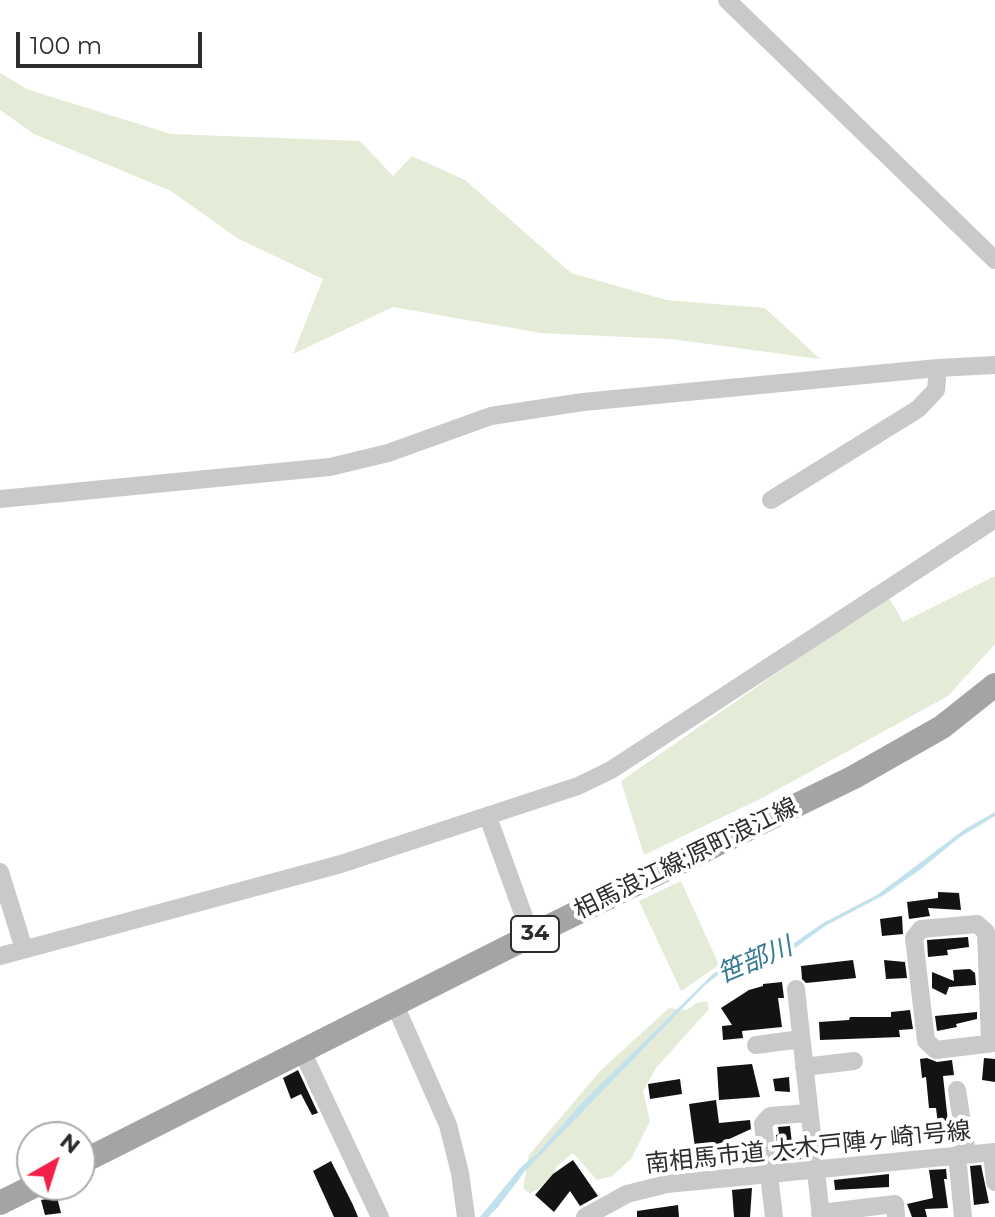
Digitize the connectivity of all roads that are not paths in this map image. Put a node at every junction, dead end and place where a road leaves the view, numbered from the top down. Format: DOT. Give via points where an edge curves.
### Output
graph roads {
  1 [pos="727,0"];
  2 [pos="995,260"];
  3 [pos="995,365"];
  4 [pos="938,368"];
  5 [pos="0,499"];
  6 [pos="771,500"];
  7 [pos="995,519"];
  8 [pos="992,696"];
  9 [pos="488,817"];
  10 [pos="0,872"];
  11 [pos="531,936"];
  12 [pos="24,949"];
  13 [pos="0,956"];
  14 [pos="796,989"];
  15 [pos="395,1005"];
  16 [pos="801,1039"];
  17 [pos="993,1043"];
  18 [pos="756,1045"];
  19 [pos="302,1051"];
  20 [pos="854,1061"];
  21 [pos="804,1067"];
  22 [pos="957,1090"];
  23 [pos="808,1113"];
  24 [pos="994,1152"];
  25 [pos="96,1155"];
  26 [pos="962,1155"];
  27 [pos="815,1171"];
  28 [pos="770,1175"];
  29 [pos="995,1182"];
  30 [pos="465,1208"];
  31 [pos="821,1215"];
  32 [pos="380,1217"];
  33 [pos="585,1217"];
  34 [pos="774,1217"];
  35 [pos="896,1217"];
  36 [pos="963,1217"];
  1 -- 2 [label="street"];
  3 -- 4 [label="street"];
  4 -- 5 [label="street" via="583,402 491,416 388,453 330,467"];
  4 -- 6 [label="street" via="936,390 918,409"];
  7 -- 9 [label="street" via="611,770"];
  8 -- 11 [label="main road, 相馬浪江線;原町浪江線 / 34" via="854,777"];
  9 -- 11 [label="street"];
  9 -- 12 [label="street" via="341,864"];
  10 -- 12 [label="street"];
  11 -- 15 [label="main road, 相馬浪江線;原町浪江線 / 34"];
  12 -- 13 [label="street"];
  14 -- 16 [label="street"];
  15 -- 19 [label="main road, 相馬浪江線;原町浪江線 / 34"];
  15 -- 30 [label="street" via="448,1125"];
  16 -- 18 [label="street"];
  16 -- 21 [label="street"];
  17 -- 17 [label="street" via="936,1050 926,1041 914,938 921,929 977,924 986,932"];
  19 -- 25 [label="main road, 相馬浪江線;原町浪江線 / 34"];
  19 -- 32 [label="street"];
  20 -- 21 [label="street"];
  21 -- 23 [label="street"];
  22 -- 26 [label="street"];
  23 -- 27 [label="street"];
  23 -- 28 [label="street" via="770,1116 763,1124"];
  24 -- 26 [label="street, 南相馬市道 大木戸陣ヶ崎1号線"];
  24 -- 29 [label="street"];
  26 -- 27 [label="street, 南相馬市道 大木戸陣ヶ崎1号線"];
  26 -- 36 [label="street"];
  27 -- 28 [label="street, 南相馬市道 大木戸陣ヶ崎1号線"];
  27 -- 31 [label="street"];
  28 -- 33 [label="street, 南相馬市道 大木戸陣ヶ崎1号線" via="649,1187"];
  28 -- 34 [label="street"];
  31 -- 35 [label="street" via="895,1204"];
}
